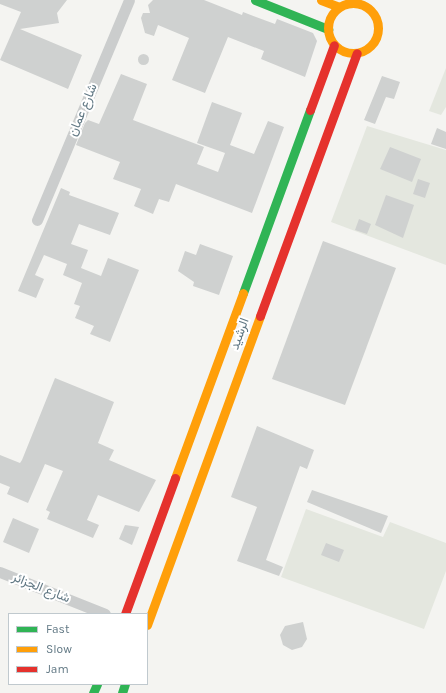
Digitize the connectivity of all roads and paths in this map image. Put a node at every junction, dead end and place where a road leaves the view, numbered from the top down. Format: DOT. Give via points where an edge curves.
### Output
graph roads {
  1 [pos="129,0"];
  2 [pos="255,0"];
  3 [pos="322,0"];
  4 [pos="379,0"];
  5 [pos="356,1"];
  6 [pos="339,7"];
  7 [pos="376,16"];
  8 [pos="328,29"];
  9 [pos="334,45"];
  10 [pos="357,53"];
  11 [pos="37,220"];
  12 [pos="0,572"];
  13 [pos="102,613"];
  14 [pos="125,613"];
  15 [pos="148,621"];
  1 -- 11 [label="street, شارع عمان"];
  2 -- 8 [label="main road"];
  3 -- 6 [label="main road"];
  4 -- 7 [label="main road"];
  5 -- 6 [label="main road"];
  5 -- 7 [label="main road"];
  6 -- 8 [label="main road" via="328,20"];
  7 -- 10 [label="main road" via="376,39"];
  8 -- 9 [label="main road"];
  9 -- 10 [label="main road" via="349,53"];
  9 -- 14 [label="main road, الرشيد"];
  10 -- 15 [label="main road, الرشيد"];
  12 -- 13 [label="street, شارع الجزائر"];
}
